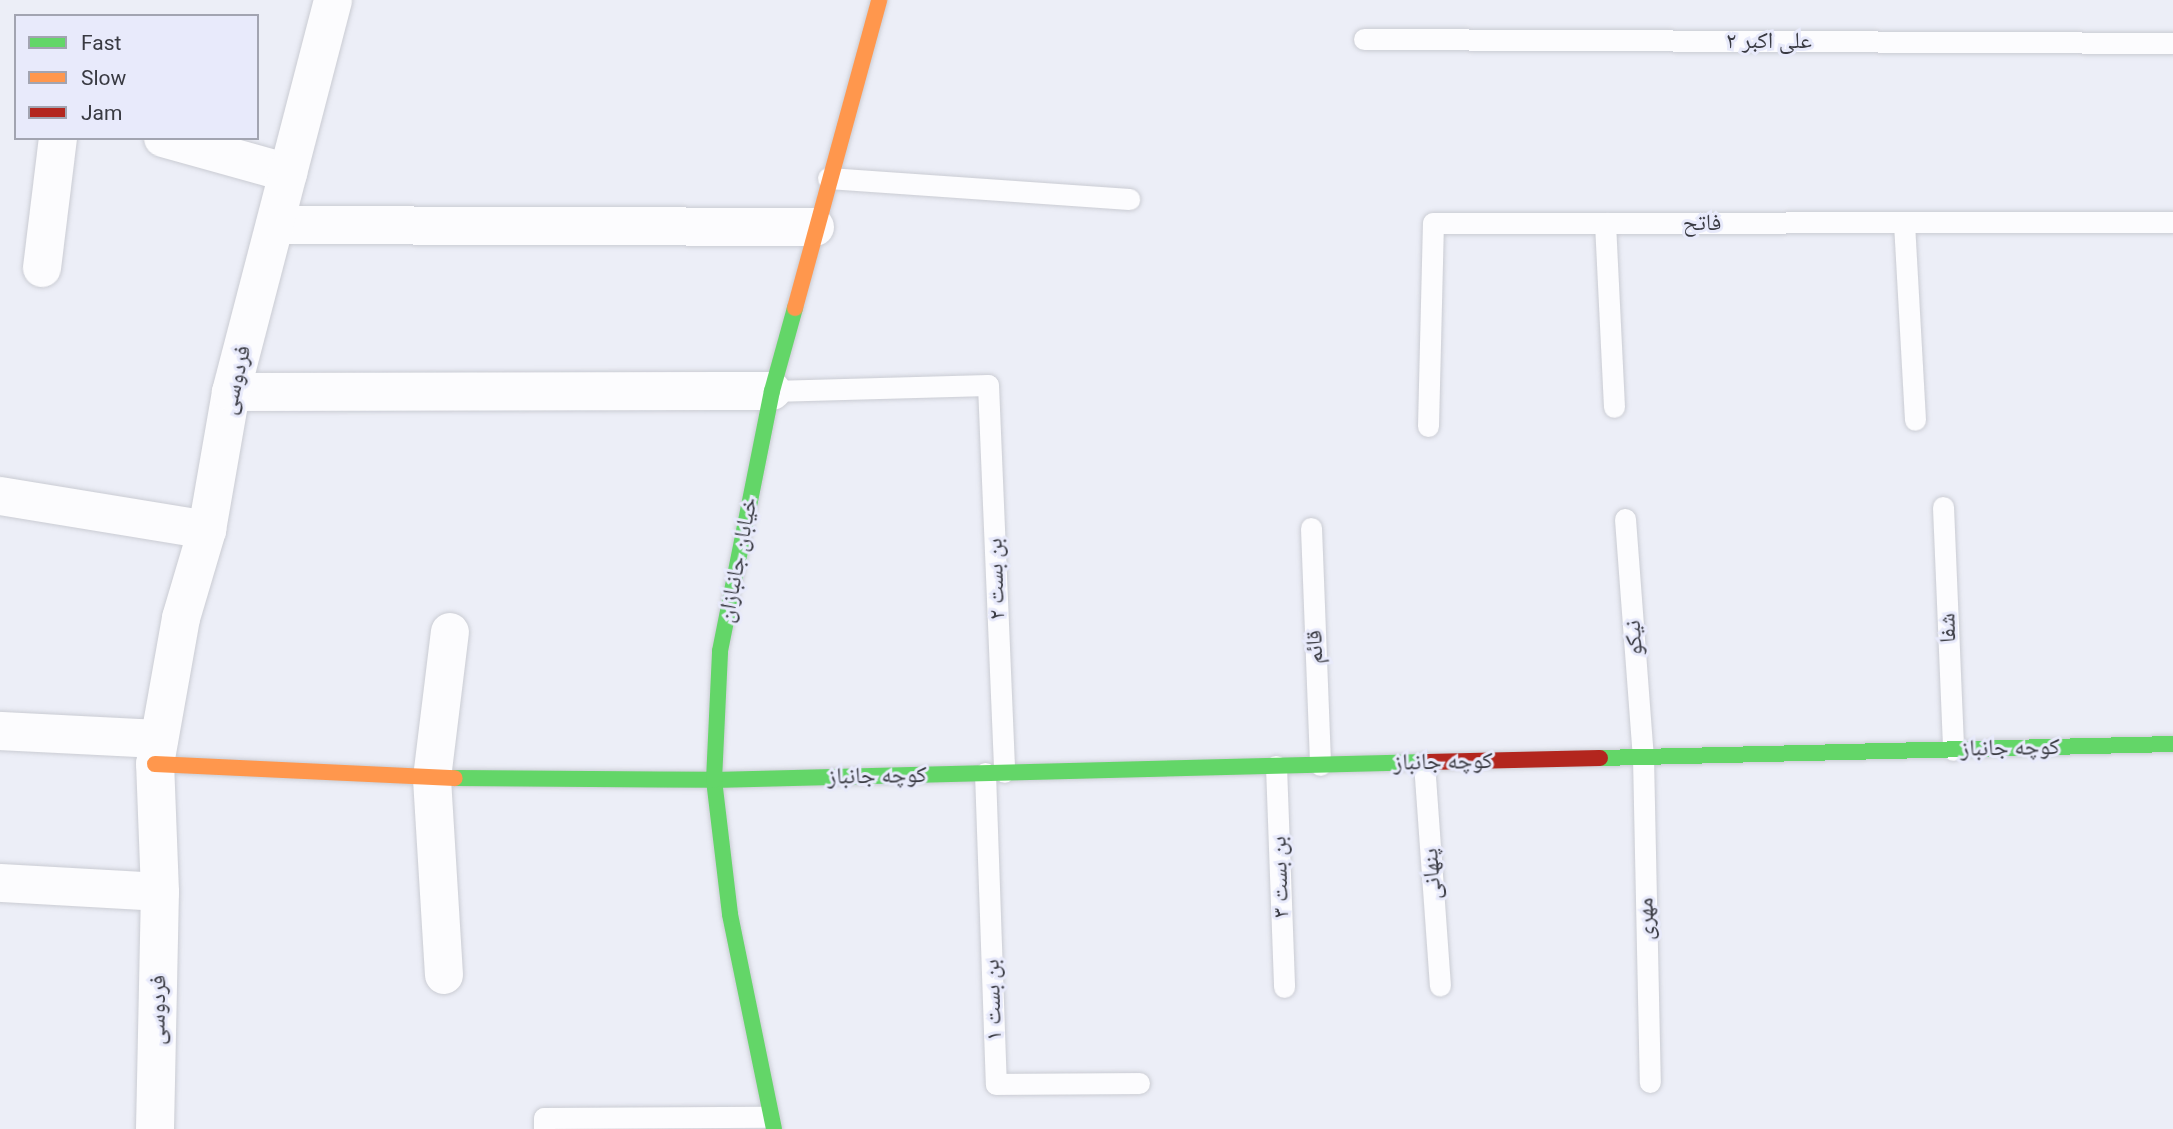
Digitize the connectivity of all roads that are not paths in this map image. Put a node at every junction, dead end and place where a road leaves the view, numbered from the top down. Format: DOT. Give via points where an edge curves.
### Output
graph roads {
  1 [pos="333,0"];
  2 [pos="879,0"];
  3 [pos="1364,39"];
  4 [pos="2173,43"];
  5 [pos="58,140"];
  6 [pos="170,140"];
  7 [pos="288,173"];
  8 [pos="828,178"];
  9 [pos="1129,199"];
  10 [pos="2173,222"];
  11 [pos="1605,223"];
  12 [pos="1904,223"];
  13 [pos="275,225"];
  14 [pos="815,227"];
  15 [pos="43,268"];
  16 [pos="772,391"];
  17 [pos="231,392"];
  18 [pos="1614,407"];
  19 [pos="1915,420"];
  20 [pos="1428,426"];
  21 [pos="0,496"];
  22 [pos="1943,507"];
  23 [pos="1625,519"];
  24 [pos="1311,528"];
  25 [pos="207,530"];
  26 [pos="450,632"];
  27 [pos="0,731"];
  28 [pos="2173,744"];
  29 [pos="1953,750"];
  30 [pos="157,751"];
  31 [pos="1643,757"];
  32 [pos="1424,763"];
  33 [pos="1320,765"];
  34 [pos="1276,766"];
  35 [pos="994,773"];
  36 [pos="432,778"];
  37 [pos="714,780"];
  38 [pos="0,883"];
  39 [pos="160,892"];
  40 [pos="444,975"];
  41 [pos="1440,985"];
  42 [pos="1284,987"];
  43 [pos="1650,1082"];
  44 [pos="1139,1083"];
  45 [pos="771,1123"];
  46 [pos="544,1124"];
  47 [pos="155,1129"];
  1 -- 7 [label="street, فردوسی"];
  2 -- 8 [label="street, خیابان جانبازان"];
  3 -- 4 [label="lane, علی اکبر ۲"];
  5 -- 15 [label="street"];
  6 -- 7 [label="street"];
  7 -- 13 [label="street, فردوسی"];
  8 -- 9 [label="lane"];
  8 -- 14 [label="street, خیابان جانبازان"];
  10 -- 12 [label="lane, فاتح"];
  11 -- 12 [label="lane, فاتح"];
  11 -- 18 [label="lane"];
  11 -- 20 [label="lane, فاتح" via="1433,223"];
  12 -- 19 [label="lane"];
  13 -- 14 [label="street"];
  13 -- 17 [label="street, فردوسی"];
  14 -- 16 [label="street, خیابان جانبازان"];
  16 -- 17 [label="street"];
  16 -- 35 [label="lane, بن بست ۲" via="988,385"];
  16 -- 37 [label="street, خیابان جانبازان" via="720,651"];
  17 -- 25 [label="street, فردوسی"];
  21 -- 25 [label="street"];
  22 -- 29 [label="lane, شفا"];
  23 -- 31 [label="lane, نیکو"];
  24 -- 33 [label="lane, قائم"];
  25 -- 30 [label="street, فردوسی" via="181,618"];
  26 -- 36 [label="street"];
  27 -- 30 [label="street"];
  28 -- 29 [label="street, کوچه جانباز"];
  29 -- 31 [label="street, کوچه جانباز"];
  30 -- 36 [label="street, کوچه جانباز"];
  30 -- 39 [label="street, فردوسی"];
  31 -- 32 [label="street, کوچه جانباز"];
  31 -- 43 [label="lane, مهری"];
  32 -- 33 [label="street, کوچه جانباز"];
  32 -- 41 [label="lane, پنهانی"];
  33 -- 34 [label="street, کوچه جانباز"];
  34 -- 35 [label="street, کوچه جانباز"];
  34 -- 42 [label="lane, بن بست ۳"];
  35 -- 37 [label="street, کوچه جانباز"];
  35 -- 44 [label="lane, بن بست ۱" via="996,1084"];
  36 -- 37 [label="street, کوچه جانباز"];
  36 -- 40 [label="street"];
  37 -- 45 [label="street, خیابان جانبازان" via="730,914"];
  38 -- 39 [label="street"];
  39 -- 47 [label="street, فردوسی"];
  45 -- 46 [label="lane"];
}
